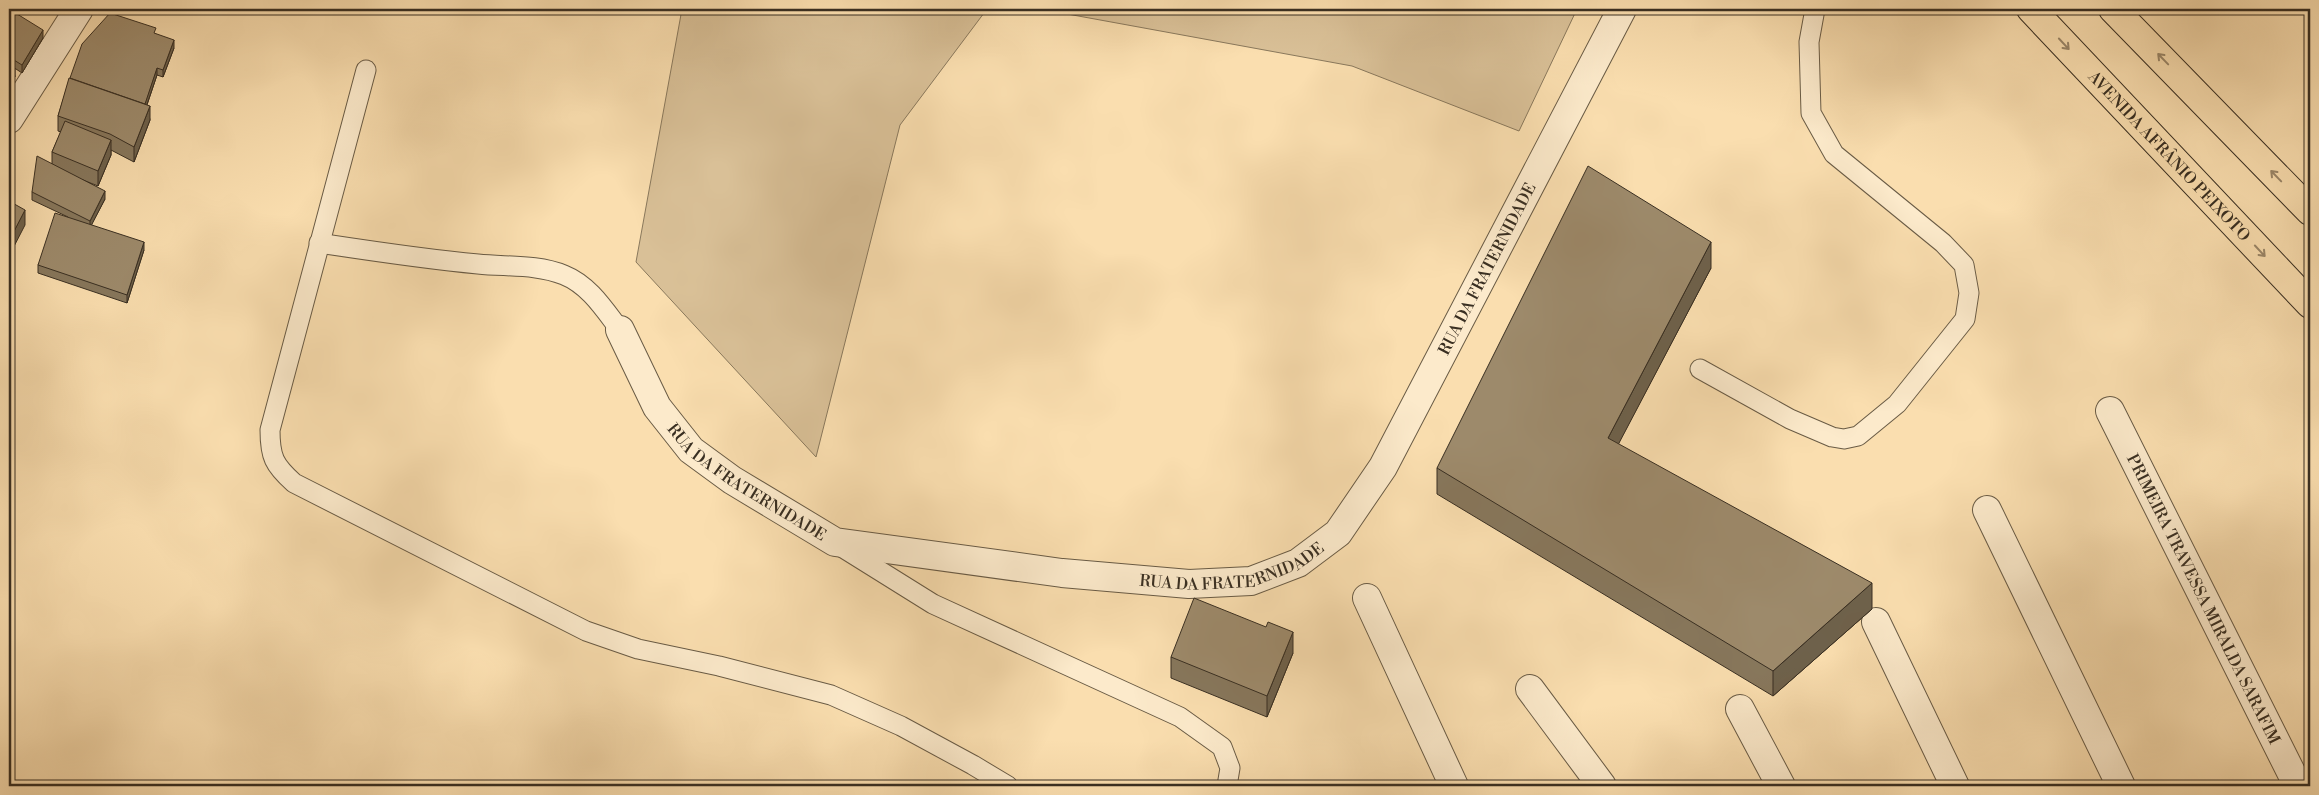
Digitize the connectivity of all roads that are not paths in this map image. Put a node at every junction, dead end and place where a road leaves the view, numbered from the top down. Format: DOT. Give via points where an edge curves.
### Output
graph roads {
  1 [pos="79,9"];
  2 [pos="1622,9"];
  3 [pos="1815,9"];
  4 [pos="2031,9"];
  5 [pos="2113,9"];
  6 [pos="366,70"];
  7 [pos="9,119"];
  8 [pos="2310,211"];
  9 [pos="319,243"];
  10 [pos="2310,304"];
  11 [pos="620,330"];
  12 [pos="1700,369"];
  13 [pos="2110,411"];
  14 [pos="1987,510"];
  15 [pos="835,542"];
  16 [pos="1366,598"];
  17 [pos="1876,622"];
  18 [pos="1530,688"];
  19 [pos="1740,710"];
  20 [pos="1008,786"];
  21 [pos="1227,786"];
  22 [pos="1454,786"];
  23 [pos="1602,786"];
  24 [pos="1781,786"];
  25 [pos="1956,786"];
  26 [pos="2121,786"];
  27 [pos="2298,786"];
  1 -- 7 [label="street"];
  2 -- 15 [label="street, RUA DA FRATERNIDADE" via="1383,467 1338,533 1298,562 1251,581 1189,584 1062,573"];
  3 -- 12 [label="lane" via="1809,42 1811,113 1834,154 1943,243 1964,266 1969,294 1964,319 1897,404 1858,436 1844,439 1790,419"];
  4 -- 10 [label="main road, AVENIDA AFRÂNIO PEIXOTO, one-way"];
  8 -- 5 [label="main road, one-way"];
  6 -- 9 [label="lane"];
  9 -- 11 [label="lane" via="423,259 544,268 566,275 588,290"];
  9 -- 20 [label="lane" via="270,430 270,448 277,468 294,482 586,631 638,649 830,695 901,726"];
  11 -- 15 [label="street, RUA DA FRATERNIDADE" via="657,406 691,450 732,480"];
  13 -- 27 [label="street, PRIMEIRA TRAVESSA MIRALDA SARAFIM"];
  14 -- 26 [label="street"];
  15 -- 21 [label="lane" via="933,604 1180,717 1222,747 1230,768"];
  16 -- 22 [label="street"];
  17 -- 25 [label="street"];
  18 -- 23 [label="street"];
  19 -- 24 [label="street"];
}
